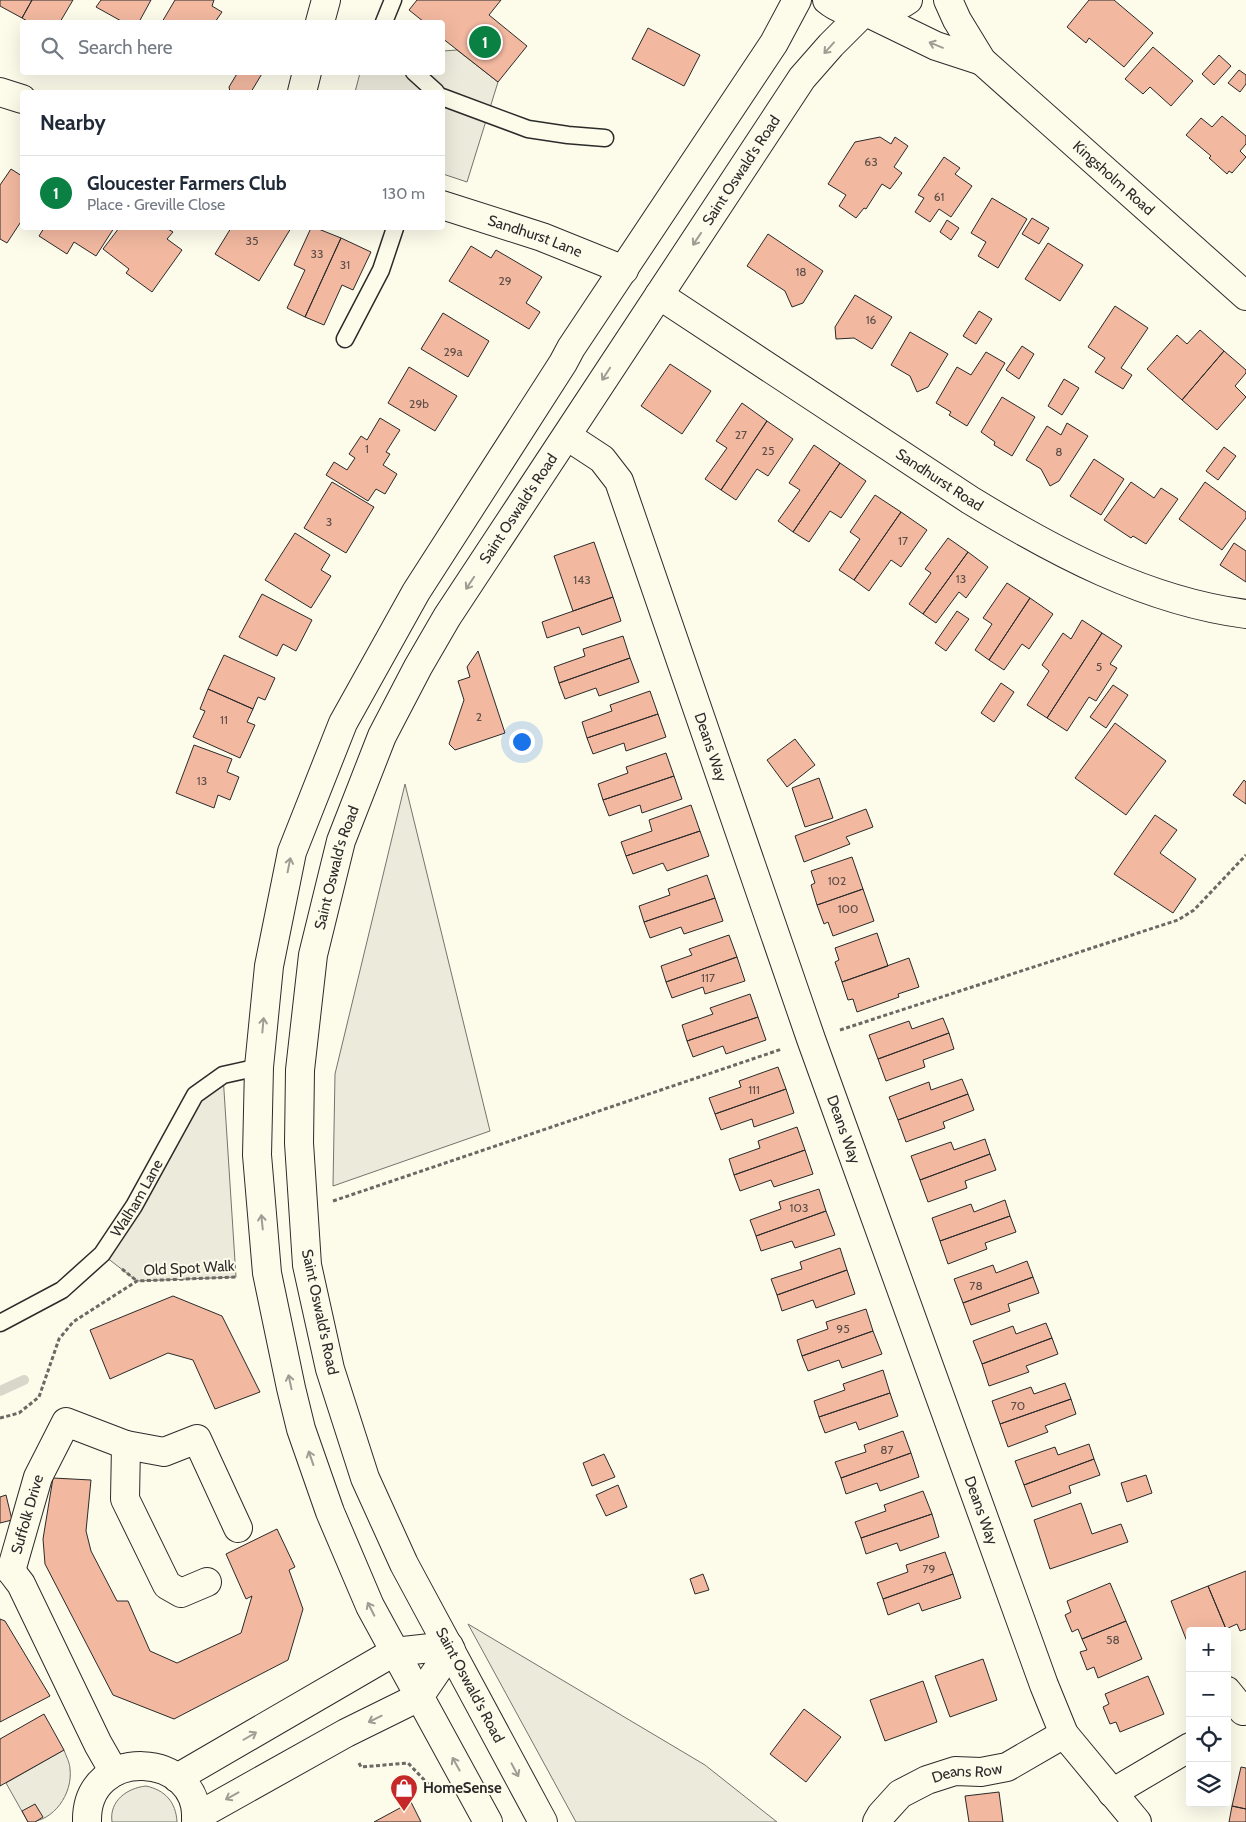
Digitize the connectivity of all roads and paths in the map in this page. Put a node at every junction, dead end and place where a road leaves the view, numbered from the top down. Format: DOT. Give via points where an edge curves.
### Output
graph roads {
  1 [pos="326,0"];
  2 [pos="394,0"];
  3 [pos="797,0"];
  4 [pos="827,0"];
  5 [pos="908,0"];
  6 [pos="948,0"];
  7 [pos="866,13"];
  8 [pos="321,20"];
  9 [pos="385,20"];
  10 [pos="982,61"];
  11 [pos="306,75"];
  12 [pos="417,75"];
  13 [pos="302,90"];
  14 [pos="434,90"];
  15 [pos="0,92"];
  16 [pos="20,98"];
  17 [pos="445,98"];
  18 [pos="605,138"];
  19 [pos="445,206"];
  20 [pos="394,230"];
  21 [pos="624,270"];
  22 [pos="659,295"];
  23 [pos="1246,296"];
  24 [pos="345,339"];
  25 [pos="566,436"];
  26 [pos="1246,614"];
  27 [pos="1246,855"];
  28 [pos="812,1039"];
  29 [pos="259,1067"];
  30 [pos="303,1212"];
  31 [pos="267,1273"];
  32 [pos="0,1323"];
  33 [pos="0,1418"];
  34 [pos="126,1445"];
  35 [pos="238,1528"];
  36 [pos="5,1570"];
  37 [pos="207,1582"];
  38 [pos="450,1648"];
  39 [pos="394,1652"];
  40 [pos="419,1697"];
  41 [pos="346,1733"];
  42 [pos="1064,1734"];
  43 [pos="1186,1749"];
  44 [pos="114,1772"];
  45 [pos="177,1778"];
  46 [pos="434,1790"];
  47 [pos="1112,1793"];
  48 [pos="196,1819"];
  49 [pos="87,1822"];
  50 [pos="488,1822"];
  51 [pos="543,1822"];
  52 [pos="878,1822"];
  53 [pos="1137,1822"];
  1 -- 8 [label="main road"];
  2 -- 9 [label="lane"];
  3 -- 21 [label="main road" via="774,43"];
  4 -- 7 [label="main road" via="843,9"];
  5 -- 7 [label="main road" via="884,12"];
  6 -- 10 [label="main road, Kingsholm Road"];
  10 -- 7 [label="main road, Kingsholm Road, one-way" via="936,46"];
  7 -- 22 [label="main road, Saint Oswald's Road, one-way" via="802,78"];
  10 -- 23 [label="main road, Kingsholm Road"];
  11 -- 13 [label="main road"];
  12 -- 14 [label="lane"];
  15 -- 16 [label="main road"];
  17 -- 18 [label="lane" via="528,129"];
  19 -- 21 [label="main road, Sandhurst Lane" via="542,236"];
  20 -- 24 [label="lane" via="381,270"];
  29 -- 21 [label="main road, one-way" via="268,966 292,852 343,723 416,592"];
  22 -- 25 [label="main road, Saint Oswald's Road, one-way"];
  22 -- 26 [label="main road, Sandhurst Road" via="1014,527 1117,579 1186,602"];
  25 -- 28 [label="main road, Deans Way" via="602,458 619,481"];
  25 -- 30 [label="main road, Saint Oswald's Road, one-way" via="447,617 418,667 382,736 341,841 313,955 305,1021 300,1070 299,1143"];
  27 -- 28 [label="path" via="1194,910 1178,920"];
  28 -- 30 [label="path"];
  28 -- 42 [label="main road, Deans Way"];
  31 -- 29 [label="main road, one-way" via="257,1155"];
  29 -- 32 [label="lane, Walham Lane" via="223,1074 195,1095 134,1206 102,1254 62,1290"];
  30 -- 38 [label="main road, Saint Oswald's Road" via="307,1265 330,1368 365,1478 404,1564"];
  31 -- 33 [label="path, Old Spot Walk" via="137,1282 73,1322 59,1339 39,1398 19,1412"];
  39 -- 31 [label="main road, one-way" via="347,1557 301,1429"];
  34 -- 35 [label="main road" via="164,1452 197,1439"];
  34 -- 36 [label="main road, Suffolk Drive" via="66,1422 38,1476"];
  34 -- 37 [label="main road" via="125,1499 167,1585 181,1593"];
  36 -- 44 [label="main road, Suffolk Drive" via="21,1584"];
  38 -- 39 [label="main road"];
  38 -- 40 [label="main road"];
  38 -- 51 [label="main road, Saint Oswald's Road, one-way"];
  39 -- 40 [label="main road"];
  45 -- 39 [label="main road, one-way"];
  40 -- 41 [label="main road, one-way"];
  50 -- 40 [label="main road, one-way"];
  41 -- 46 [label="path" via="361,1766 408,1763"];
  41 -- 48 [label="main road, one-way"];
  42 -- 47 [label="main road, Deans Way"];
  42 -- 52 [label="main road, Deans Row" via="1007,1767 982,1772 955,1771 927,1780 900,1794 881,1814"];
  43 -- 47 [label="main road"];
  44 -- 45 [label="main road" via="130,1766 147,1765 163,1769"];
  44 -- 49 [label="main road" via="101,1782 92,1796"];
  45 -- 48 [label="main road" via="187,1789"];
  47 -- 53 [label="main road, Deans Way"];
}
